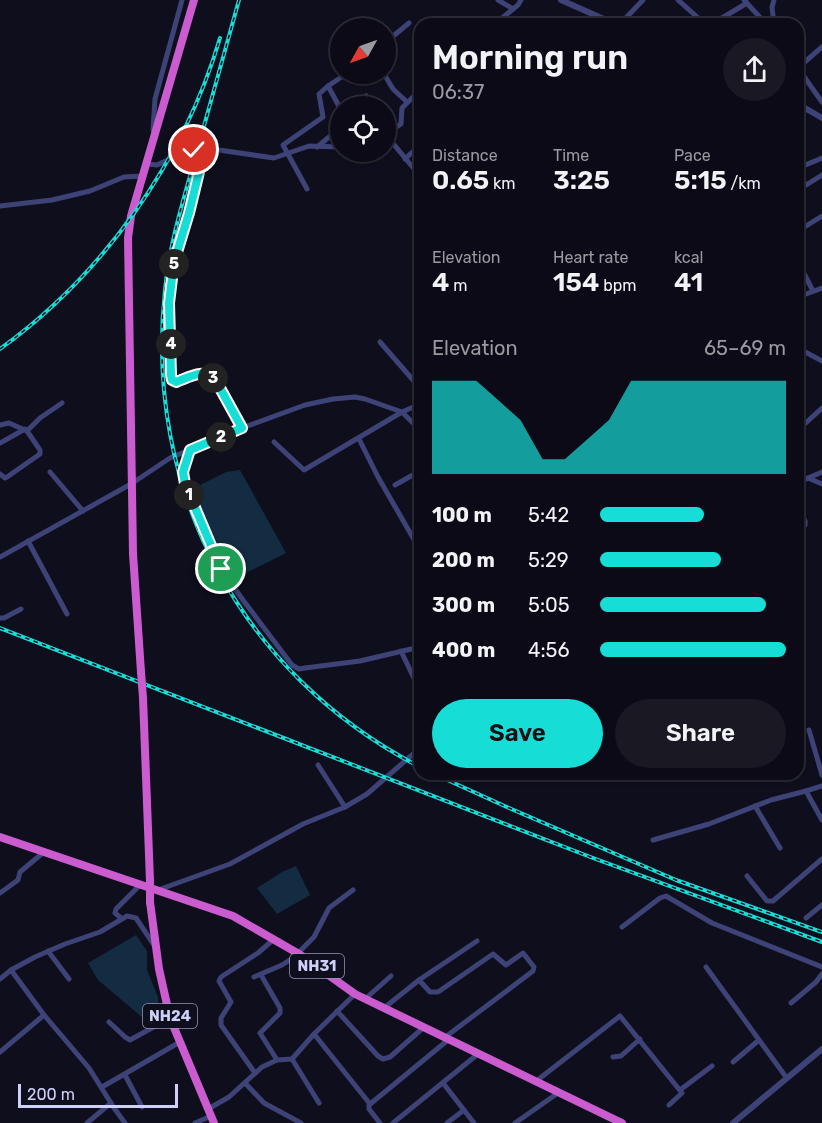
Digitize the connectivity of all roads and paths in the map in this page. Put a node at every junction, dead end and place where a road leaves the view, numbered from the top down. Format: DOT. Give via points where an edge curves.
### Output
graph roads {
  1 [pos="182,0"];
  2 [pos="194,0"];
  3 [pos="498,0"];
  4 [pos="521,0"];
  5 [pos="561,0"];
  6 [pos="642,0"];
  7 [pos="678,0"];
  8 [pos="774,0"];
  9 [pos="746,2"];
  10 [pos="513,9"];
  11 [pos="502,18"];
  12 [pos="602,18"];
  13 [pos="626,18"];
  14 [pos="698,18"];
  15 [pos="721,18"];
  16 [pos="761,18"];
  17 [pos="773,18"];
  18 [pos="409,23"];
  19 [pos="396,34"];
  20 [pos="822,47"];
  21 [pos="804,63"];
  22 [pos="804,76"];
  23 [pos="331,84"];
  24 [pos="390,84"];
  25 [pos="328,86"];
  26 [pos="333,96"];
  27 [pos="414,96"];
  28 [pos="407,102"];
  29 [pos="822,102"];
  30 [pos="804,108"];
  31 [pos="822,118"];
  32 [pos="396,128"];
  33 [pos="330,136"];
  34 [pos="317,147"];
  35 [pos="330,147"];
  36 [pos="396,148"];
  37 [pos="152,149"];
  38 [pos="194,150"];
  39 [pos="414,151"];
  40 [pos="288,153"];
  41 [pos="822,158"];
  42 [pos="405,159"];
  43 [pos="148,164"];
  44 [pos="804,166"];
  45 [pos="414,169"];
  46 [pos="822,175"];
  47 [pos="143,176"];
  48 [pos="804,186"];
  49 [pos="307,189"];
  50 [pos="0,206"];
  51 [pos="822,216"];
  52 [pos="804,227"];
  53 [pos="804,274"];
  54 [pos="822,288"];
  55 [pos="813,291"];
  56 [pos="804,295"];
  57 [pos="380,342"];
  58 [pos="804,351"];
  59 [pos="822,361"];
  60 [pos="414,381"];
  61 [pos="62,403"];
  62 [pos="414,407"];
  63 [pos="822,408"];
  64 [pos="402,412"];
  65 [pos="414,424"];
  66 [pos="804,424"];
  67 [pos="0,425"];
  68 [pos="242,428"];
  69 [pos="26,430"];
  70 [pos="359,439"];
  71 [pos="274,442"];
  72 [pos="0,443"];
  73 [pos="190,450"];
  74 [pos="822,467"];
  75 [pos="50,472"];
  76 [pos="820,473"];
  77 [pos="0,474"];
  78 [pos="414,474"];
  79 [pos="808,478"];
  80 [pos="804,479"];
  81 [pos="131,484"];
  82 [pos="822,484"];
  83 [pos="394,485"];
  84 [pos="83,511"];
  85 [pos="414,540"];
  86 [pos="28,541"];
  87 [pos="0,557"];
  88 [pos="21,609"];
  89 [pos="67,614"];
  90 [pos="0,618"];
  91 [pos="414,648"];
  92 [pos="401,651"];
  93 [pos="414,678"];
  94 [pos="809,730"];
  95 [pos="414,753"];
  96 [pos="318,765"];
  97 [pos="822,775"];
  98 [pos="822,786"];
  99 [pos="806,791"];
  100 [pos="755,806"];
  101 [pos="345,807"];
  102 [pos="822,820"];
  103 [pos="0,837"];
  104 [pos="653,840"];
  105 [pos="780,848"];
  106 [pos="44,852"];
  107 [pos="822,859"];
  108 [pos="747,876"];
  109 [pos="140,885"];
  110 [pos="157,890"];
  111 [pos="353,890"];
  112 [pos="0,893"];
  113 [pos="822,905"];
  114 [pos="121,918"];
  115 [pos="806,918"];
  116 [pos="622,927"];
  117 [pos="274,939"];
  118 [pos="477,941"];
  119 [pos="155,946"];
  120 [pos="48,951"];
  121 [pos="299,953"];
  122 [pos="706,967"];
  123 [pos="822,967"];
  124 [pos="11,970"];
  125 [pos="822,974"];
  126 [pos="261,975"];
  127 [pos="391,976"];
  128 [pos="254,977"];
  129 [pos="0,979"];
  130 [pos="69,979"];
  131 [pos="419,980"];
  132 [pos="355,994"];
  133 [pos="365,999"];
  134 [pos="791,1003"];
  135 [pos="383,1009"];
  136 [pos="337,1011"];
  137 [pos="44,1015"];
  138 [pos="170,1018"];
  139 [pos="109,1022"];
  140 [pos="423,1028"];
  141 [pos="314,1034"];
  142 [pos="446,1039"];
  143 [pos="640,1039"];
  144 [pos="759,1040"];
  145 [pos="180,1042"];
  146 [pos="822,1049"];
  147 [pos="0,1052"];
  148 [pos="478,1054"];
  149 [pos="613,1058"];
  150 [pos="292,1059"];
  151 [pos="277,1060"];
  152 [pos="733,1062"];
  153 [pos="712,1066"];
  154 [pos="255,1073"];
  155 [pos="125,1074"];
  156 [pos="786,1077"];
  157 [pos="535,1082"];
  158 [pos="245,1083"];
  159 [pos="443,1083"];
  160 [pos="102,1087"];
  161 [pos="680,1090"];
  162 [pos="558,1093"];
  163 [pos="111,1103"];
  164 [pos="319,1103"];
  165 [pos="370,1104"];
  166 [pos="669,1105"];
  167 [pos="142,1107"];
  168 [pos="464,1110"];
  169 [pos="211,1116"];
  170 [pos="87,1123"];
  171 [pos="125,1123"];
  172 [pos="195,1123"];
  173 [pos="301,1123"];
  174 [pos="380,1123"];
  175 [pos="393,1123"];
  176 [pos="447,1123"];
  177 [pos="474,1123"];
  178 [pos="515,1123"];
  179 [pos="622,1123"];
  180 [pos="733,1123"];
  1 -- 37 [label="street" via="155,99"];
  2 -- 37 [label="highway, NH24"];
  3 -- 10 [label="street"];
  4 -- 10 [label="street"];
  5 -- 12 [label="street"];
  6 -- 13 [label="street"];
  7 -- 14 [label="street"];
  8 -- 17 [label="street"];
  9 -- 15 [label="street"];
  9 -- 16 [label="street"];
  10 -- 11 [label="street"];
  18 -- 19 [label="street"];
  20 -- 21 [label="street"];
  22 -- 29 [label="street"];
  23 -- 25 [label="street"];
  24 -- 28 [label="street"];
  25 -- 26 [label="street"];
  25 -- 40 [label="street" via="319,94 323,117 283,144"];
  27 -- 28 [label="street"];
  28 -- 32 [label="street" via="402,108 401,124"];
  30 -- 31 [label="street"];
  33 -- 34 [label="street"];
  34 -- 35 [label="street"];
  34 -- 40 [label="street"];
  36 -- 42 [label="street"];
  37 -- 43 [label="highway, NH24"];
  38 -- 40 [label="street" via="205,148 274,158"];
  38 -- 43 [label="street" via="158,165"];
  38 -- 68 [label="street" via="200,166 175,256 169,303 172,380 210,374"];
  39 -- 42 [label="street"];
  40 -- 49 [label="street"];
  41 -- 44 [label="street"];
  42 -- 45 [label="street"];
  43 -- 47 [label="highway, NH24"];
  46 -- 48 [label="street"];
  47 -- 50 [label="street" via="124,177 52,200"];
  47 -- 81 [label="highway, NH24" via="128,238"];
  51 -- 52 [label="street"];
  53 -- 55 [label="street"];
  54 -- 55 [label="street"];
  55 -- 56 [label="street"];
  57 -- 60 [label="street"];
  58 -- 59 [label="street"];
  61 -- 69 [label="street"];
  62 -- 64 [label="street"];
  63 -- 66 [label="street"];
  64 -- 65 [label="street"];
  64 -- 68 [label="street" via="355,397 333,399"];
  64 -- 70 [label="street"];
  67 -- 69 [label="street" via="9,423"];
  68 -- 73 [label="street"];
  69 -- 72 [label="street"];
  69 -- 77 [label="street" via="40,454 5,478"];
  70 -- 71 [label="street" via="304,470"];
  70 -- 85 [label="street"];
  73 -- 81 [label="street" via="170,458"];
  73 -- 92 [label="street" via="183,472 185,484 221,569 292,665 299,669"];
  74 -- 76 [label="street"];
  75 -- 84 [label="street"];
  76 -- 79 [label="street"];
  78 -- 83 [label="street"];
  79 -- 80 [label="street"];
  79 -- 82 [label="street"];
  81 -- 84 [label="street"];
  81 -- 119 [label="highway, NH24, bridge"];
  84 -- 86 [label="street"];
  86 -- 87 [label="street"];
  86 -- 89 [label="street"];
  88 -- 90 [label="street"];
  91 -- 92 [label="street"];
  92 -- 93 [label="street"];
  94 -- 97 [label="street"];
  95 -- 101 [label="street" via="367,795"];
  96 -- 101 [label="street"];
  98 -- 99 [label="street"];
  99 -- 100 [label="street"];
  99 -- 102 [label="street"];
  100 -- 104 [label="street"];
  100 -- 105 [label="street"];
  101 -- 110 [label="street" via="303,824 230,864"];
  103 -- 106 [label="highway, NH31"];
  106 -- 109 [label="highway, NH31"];
  106 -- 112 [label="street"];
  107 -- 108 [label="street" via="773,902 767,901"];
  109 -- 110 [label="highway, NH31"];
  109 -- 114 [label="street" via="116,909"];
  110 -- 117 [label="highway, NH31" via="233,916"];
  111 -- 121 [label="street" via="329,908 318,931"];
  113 -- 115 [label="street"];
  114 -- 119 [label="street" via="136,918"];
  114 -- 120 [label="street" via="100,932"];
  116 -- 123 [label="street" via="666,896 712,923"];
  117 -- 121 [label="highway, NH31"];
  117 -- 154 [label="street" via="219,981 231,1002 220,1023"];
  118 -- 131 [label="street"];
  119 -- 138 [label="highway, NH24"];
  120 -- 124 [label="street"];
  120 -- 130 [label="street"];
  121 -- 126 [label="street"];
  121 -- 132 [label="highway, NH31"];
  122 -- 144 [label="street"];
  124 -- 129 [label="street"];
  124 -- 137 [label="street"];
  125 -- 134 [label="street"];
  126 -- 128 [label="street"];
  126 -- 151 [label="street" via="280,1008 280,1013 260,1033"];
  127 -- 133 [label="street"];
  131 -- 135 [label="street"];
  131 -- 142 [label="street" via="430,992 438,992 493,954 506,965 523,952 534,967"];
  132 -- 133 [label="highway, NH31"];
  132 -- 136 [label="street"];
  133 -- 135 [label="highway, NH31"];
  135 -- 140 [label="highway, NH31"];
  136 -- 140 [label="street" via="383,1059"];
  136 -- 141 [label="street"];
  137 -- 147 [label="street"];
  137 -- 160 [label="street"];
  138 -- 139 [label="street" via="130,1040"];
  138 -- 145 [label="highway, NH24"];
  140 -- 142 [label="highway, NH31"];
  141 -- 150 [label="street"];
  141 -- 165 [label="street"];
  142 -- 148 [label="highway, NH31"];
  142 -- 165 [label="street"];
  143 -- 149 [label="street"];
  143 -- 157 [label="street" via="620,1016 616,1017"];
  143 -- 161 [label="street"];
  144 -- 152 [label="street"];
  144 -- 156 [label="street"];
  145 -- 155 [label="street"];
  145 -- 169 [label="highway, NH24"];
  146 -- 156 [label="street"];
  148 -- 157 [label="highway, NH31"];
  148 -- 159 [label="street"];
  150 -- 151 [label="street"];
  150 -- 164 [label="street"];
  151 -- 154 [label="street"];
  153 -- 161 [label="street"];
  154 -- 158 [label="street"];
  155 -- 160 [label="street"];
  155 -- 167 [label="street"];
  156 -- 180 [label="street"];
  157 -- 162 [label="highway, NH31"];
  158 -- 169 [label="street"];
  158 -- 173 [label="street" via="264,1104"];
  159 -- 168 [label="street"];
  159 -- 175 [label="street"];
  160 -- 163 [label="street"];
  161 -- 166 [label="street" via="681,1096"];
  162 -- 178 [label="street"];
  162 -- 179 [label="highway, NH31"];
  163 -- 170 [label="street"];
  163 -- 171 [label="street"];
  165 -- 174 [label="street" via="369,1109"];
  168 -- 176 [label="street"];
  168 -- 177 [label="street"];
  169 -- 172 [label="street"];
}
